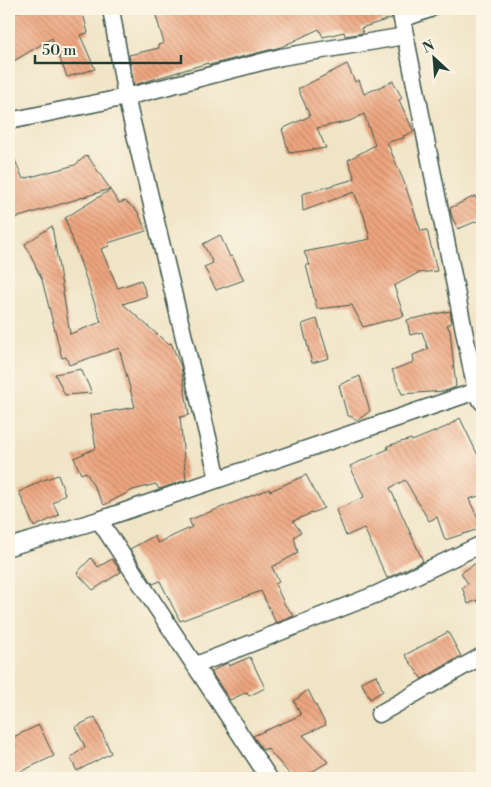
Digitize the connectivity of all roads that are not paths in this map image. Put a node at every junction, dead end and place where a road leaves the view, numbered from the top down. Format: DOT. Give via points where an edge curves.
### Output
graph roads {
  1 [pos="111,9"];
  2 [pos="430,9"];
  3 [pos="401,14"];
  4 [pos="405,36"];
  5 [pos="126,97"];
  6 [pos="9,121"];
  7 [pos="480,394"];
  8 [pos="218,479"];
  9 [pos="99,520"];
  10 [pos="482,544"];
  11 [pos="9,547"];
  12 [pos="482,656"];
  13 [pos="196,666"];
  14 [pos="379,714"];
  15 [pos="269,778"];
  1 -- 5 [label="street"];
  2 -- 3 [label="street"];
  3 -- 4 [label="street"];
  4 -- 5 [label="street" via="281,57"];
  4 -- 7 [label="street"];
  5 -- 6 [label="street"];
  5 -- 8 [label="street"];
  7 -- 8 [label="street"];
  8 -- 9 [label="street"];
  9 -- 11 [label="street"];
  9 -- 13 [label="street"];
  10 -- 13 [label="street" via="377,594"];
  12 -- 14 [label="street"];
  13 -- 15 [label="street"];
}
